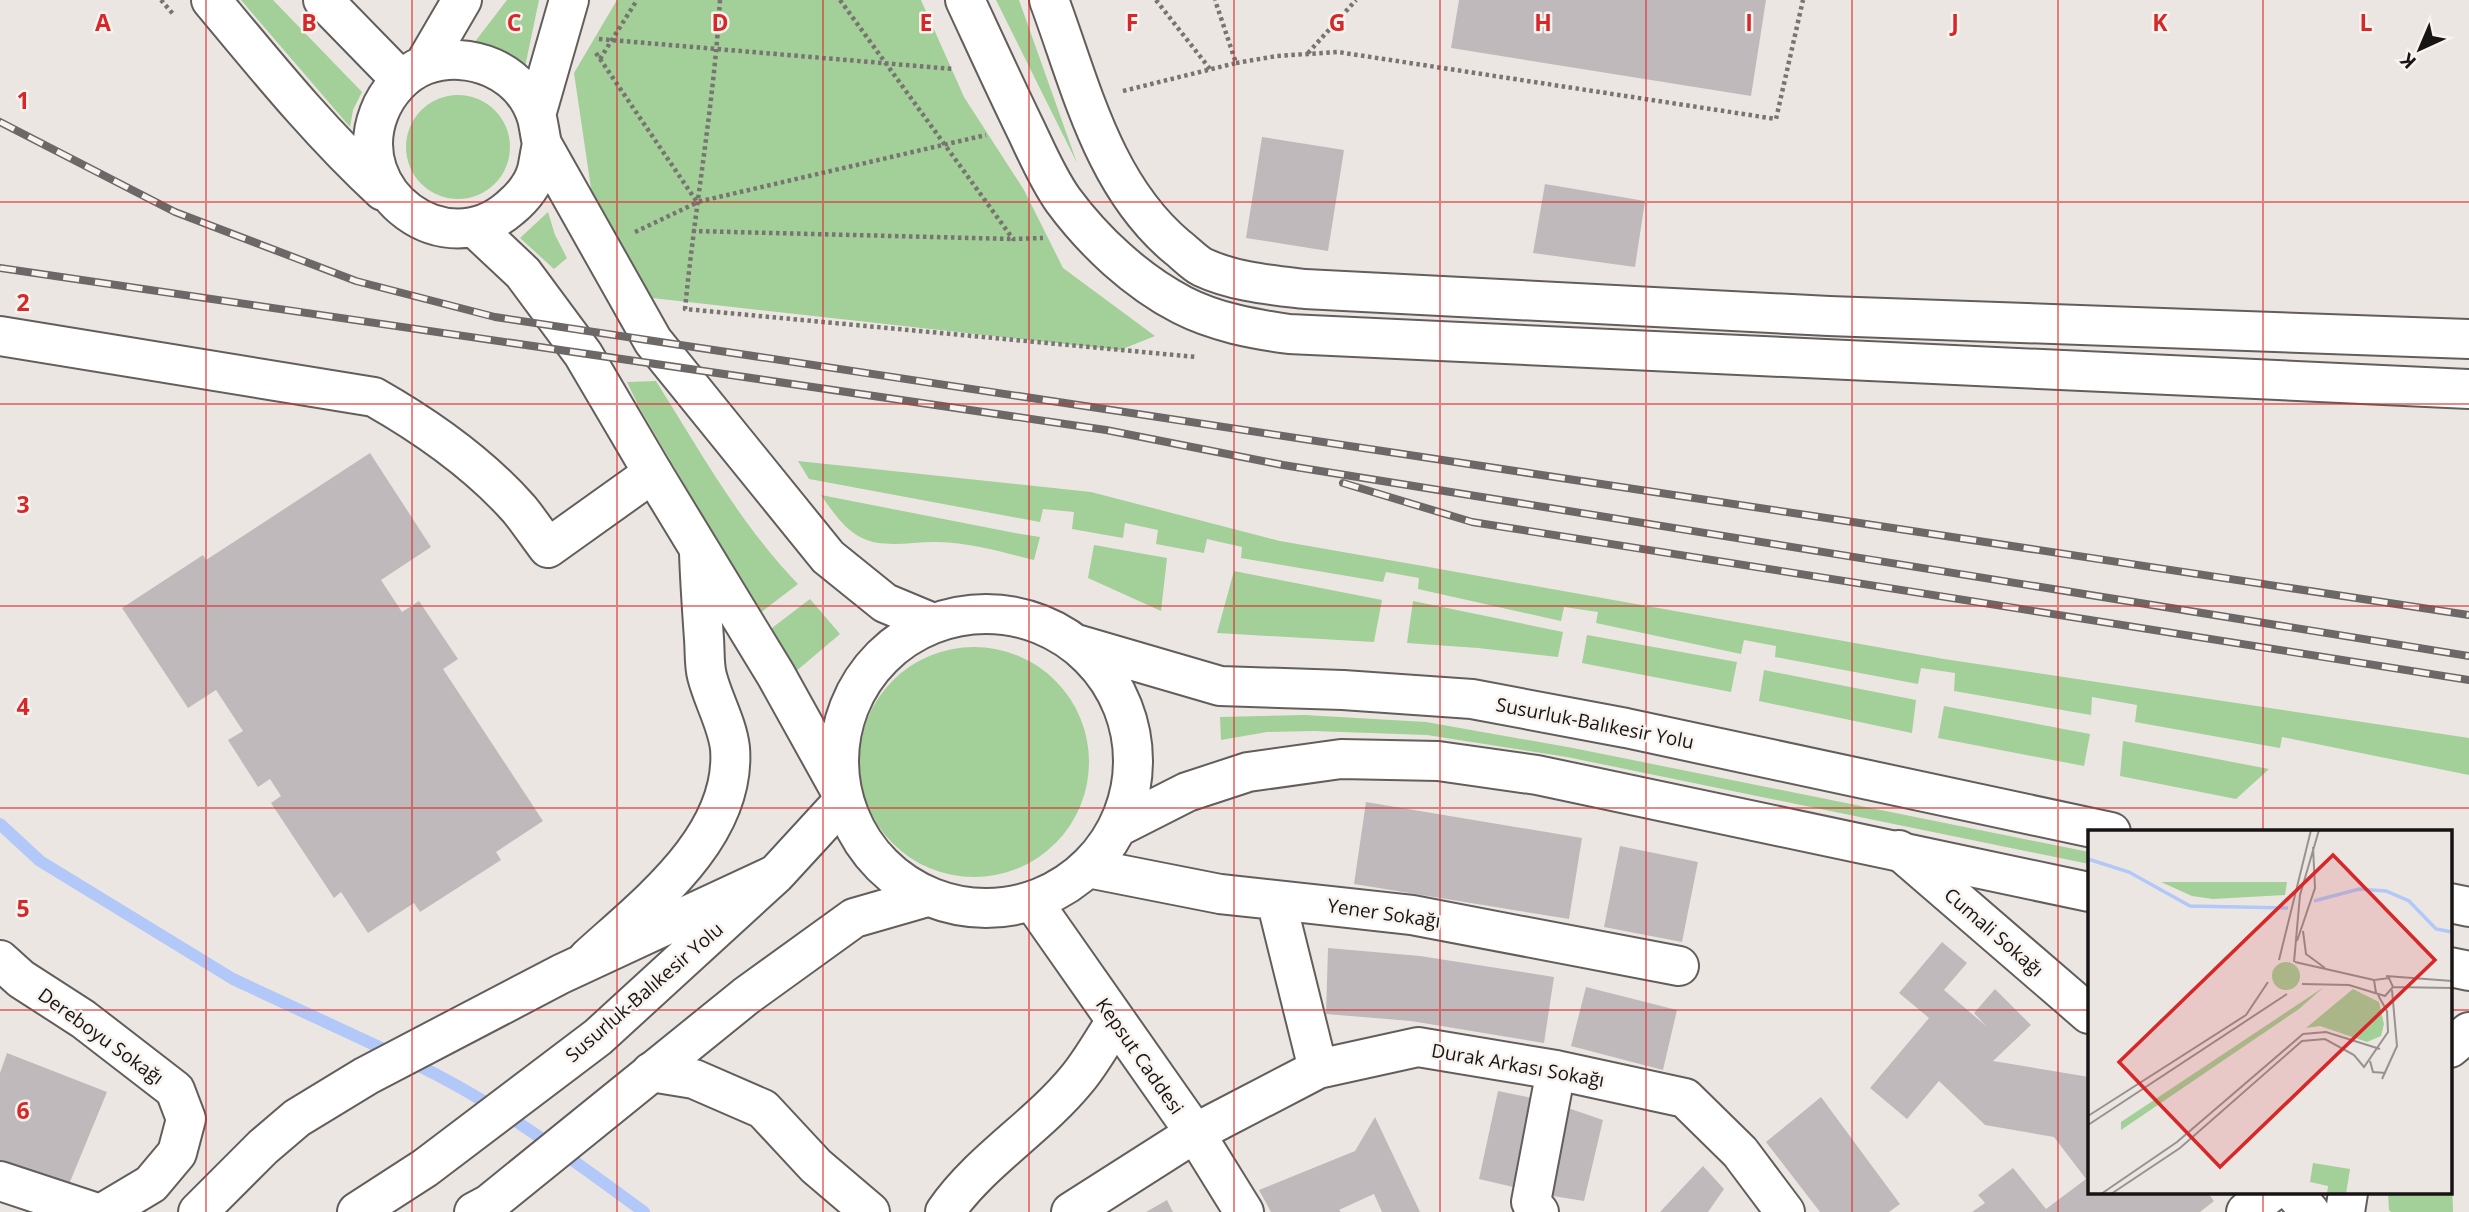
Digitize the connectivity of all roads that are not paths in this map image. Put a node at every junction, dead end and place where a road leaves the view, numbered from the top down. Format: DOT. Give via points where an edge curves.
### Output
graph roads {
  1 [pos="211,0"];
  2 [pos="323,0"];
  3 [pos="462,0"];
  4 [pos="569,0"];
  5 [pos="965,0"];
  6 [pos="1049,0"];
  7 [pos="412,73"];
  8 [pos="539,130"];
  9 [pos="394,201"];
  10 [pos="474,227"];
  11 [pos="0,336"];
  12 [pos="2469,340"];
  13 [pos="2469,389"];
  14 [pos="653,473"];
  15 [pos="698,548"];
  16 [pos="933,623"];
  17 [pos="1076,644"];
  18 [pos="843,796"];
  19 [pos="1119,826"];
  20 [pos="2102,830"];
  21 [pos="1899,850"];
  22 [pos="1088,869"];
  23 [pos="776,874"];
  24 [pos="2088,892"];
  25 [pos="927,897"];
  26 [pos="1276,900"];
  27 [pos="1033,902"];
  28 [pos="0,961"];
  29 [pos="1679,965"];
  30 [pos="571,969"];
  31 [pos="2088,1013"];
  32 [pos="1116,1021"];
  33 [pos="2469,1032"];
  34 [pos="2452,1046"];
  35 [pos="1318,1069"];
  36 [pos="1556,1070"];
  37 [pos="651,1072"];
  38 [pos="1195,1133"];
  39 [pos="0,1181"];
  40 [pos="2269,1194"];
  41 [pos="2295,1194"];
  42 [pos="2348,1194"];
  43 [pos="481,1209"];
  44 [pos="94,1212"];
  45 [pos="104,1212"];
  46 [pos="198,1212"];
  47 [pos="357,1212"];
  48 [pos="870,1212"];
  49 [pos="945,1212"];
  50 [pos="1072,1212"];
  51 [pos="1244,1212"];
  52 [pos="1539,1212"];
  53 [pos="1785,1212"];
  54 [pos="2246,1212"];
  55 [pos="2310,1212"];
  56 [pos="2345,1212"];
  1 -- 9 [label="main road" via="291,97"];
  2 -- 7 [label="main road"];
  3 -- 7 [label="main road"];
  4 -- 8 [label="main road"];
  5 -- 13 [label="main road" via="1063,200 1130,271 1156,290 1184,306 1248,328 1316,336"];
  6 -- 12 [label="main road" via="1108,160 1135,204 1200,266 1255,284 1829,316"];
  7 -- 8 [label="main road" via="450,59 477,61 502,72 522,90"];
  7 -- 9 [label="main road" via="384,100 374,125 372,153"];
  8 -- 10 [label="main road" via="537,172 523,197 501,216"];
  8 -- 16 [label="main road" via="653,341 828,556 885,603"];
  9 -- 10 [label="main road" via="418,219 445,228"];
  10 -- 14 [label="main road" via="523,273 583,354"];
  11 -- 14 [label="main road" via="374,397 421,424 475,468 519,508 548,548"];
  14 -- 15 [label="main road"];
  15 -- 18 [label="main road"];
  15 -- 30 [label="main road" via="706,675 730,748 716,818 675,877"];
  16 -- 17 [label="main road" via="982,613 1031,620"];
  16 -- 18 [label="main road" via="896,643 867,672 847,709 838,750"];
  17 -- 19 [label="main road" via="1110,680 1130,727 1133,777"];
  17 -- 20 [label="main road, Susurluk-Balıkesir Yolu" via="1220,686 1472,699"];
  18 -- 23 [label="main road, Susurluk-Balıkesir Yolu"];
  18 -- 25 [label="main road" via="858,835 888,871"];
  19 -- 21 [label="main road" via="1187,792 1248,772 1341,759 1438,761 1536,775"];
  19 -- 22 [label="main road"];
  21 -- 24 [label="main road"];
  21 -- 31 [label="main road, Cumali Sokağı"];
  22 -- 26 [label="main road, Yener Sokağı"];
  22 -- 27 [label="main road"];
  23 -- 30 [label="main road"];
  23 -- 47 [label="main road, Susurluk-Balıkesir Yolu" via="598,1037 425,1168"];
  25 -- 27 [label="main road" via="962,907 998,909"];
  25 -- 37 [label="main road" via="854,918"];
  26 -- 29 [label="main road, Yener Sokağı" via="1412,915"];
  26 -- 35 [label="main road"];
  27 -- 32 [label="main road, Kepsut Caddesi"];
  28 -- 45 [label="main road, Dereboyu Sokağı" via="175,1090 186,1119 177,1153 152,1184"];
  30 -- 46 [label="main road" via="366,1076 298,1118"];
  32 -- 38 [label="main road, Kepsut Caddesi"];
  32 -- 49 [label="main road" via="1077,1079 959,1192"];
  33 -- 34 [label="main road"];
  35 -- 36 [label="main road, Durak Arkası Sokağı" via="1418,1047"];
  35 -- 38 [label="main road, Durak Arkası Sokağı"];
  36 -- 52 [label="main road" via="1531,1202"];
  36 -- 53 [label="main road, Durak Arkası Sokağı" via="1685,1098 1740,1152"];
  37 -- 43 [label="main road"];
  37 -- 48 [label="main road" via="694,1079 764,1110 816,1167"];
  38 -- 50 [label="main road, Durak Arkası Sokağı"];
  38 -- 51 [label="main road, Kepsut Caddesi"];
  39 -- 44 [label="main road"];
  40 -- 54 [label="main road"];
  41 -- 55 [label="main road"];
  42 -- 56 [label="main road"];
}
